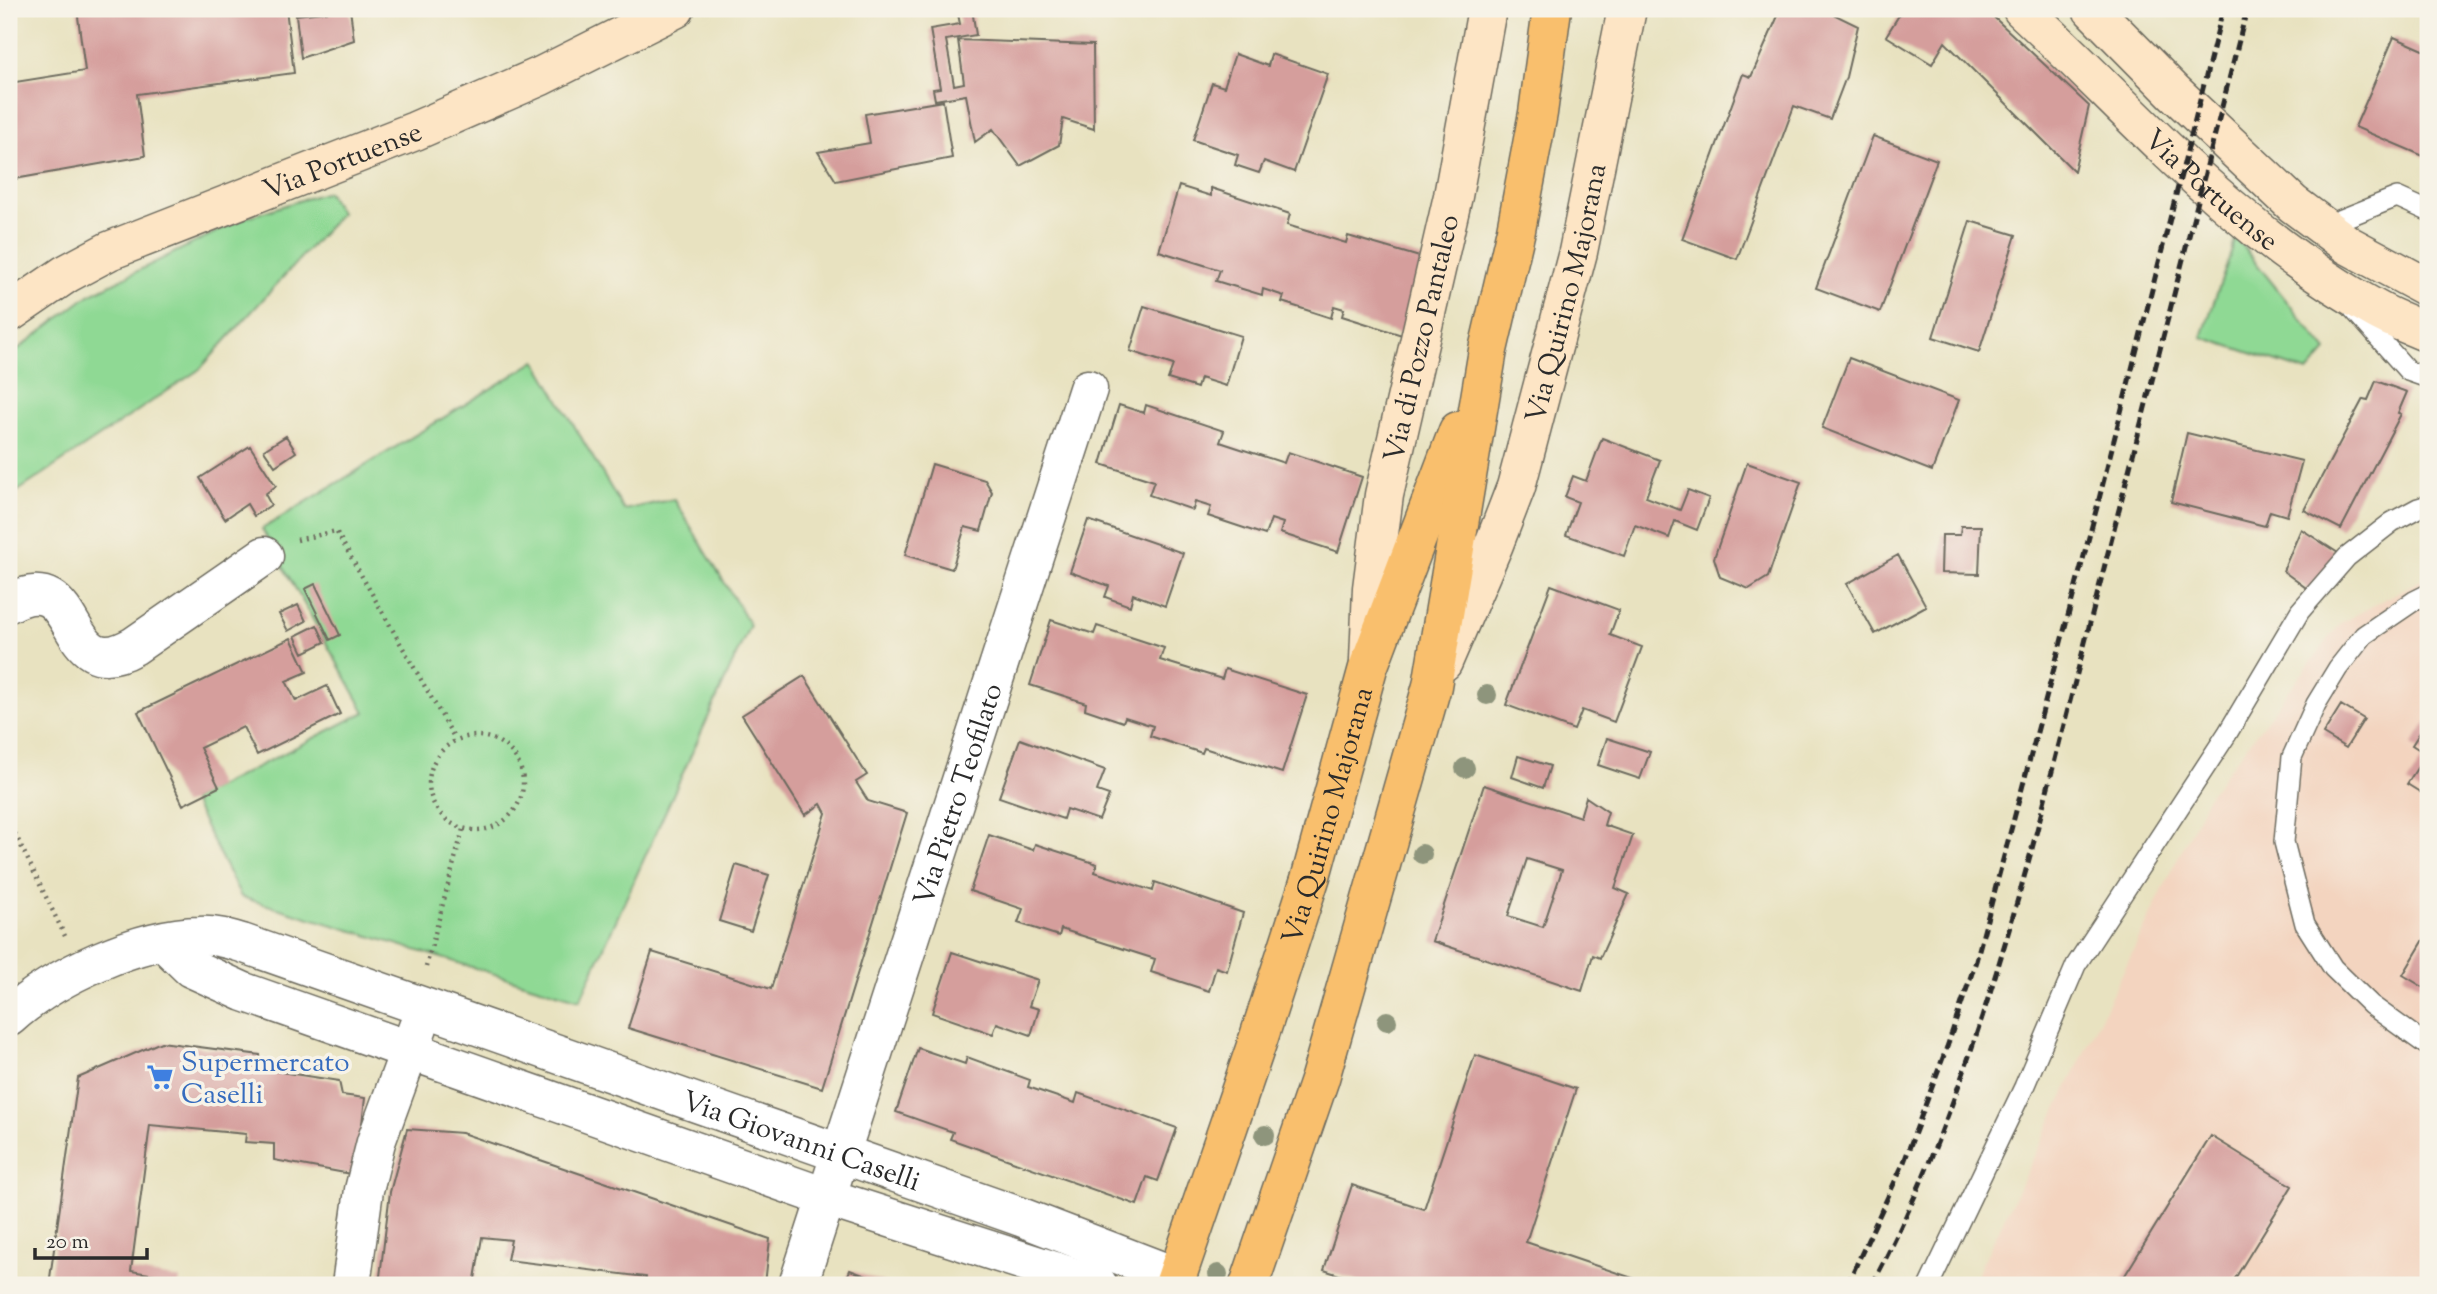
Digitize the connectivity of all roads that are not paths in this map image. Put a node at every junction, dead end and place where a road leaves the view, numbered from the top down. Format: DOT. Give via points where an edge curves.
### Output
graph roads {
  1 [pos="675,9"];
  2 [pos="1487,9"];
  3 [pos="1552,9"];
  4 [pos="1627,9"];
  5 [pos="2022,9"];
  6 [pos="2092,9"];
  7 [pos="2428,211"];
  8 [pos="2322,227"];
  9 [pos="2329,282"];
  10 [pos="2428,288"];
  11 [pos="9,313"];
  12 [pos="2428,333"];
  13 [pos="1488,350"];
  14 [pos="2428,378"];
  15 [pos="1088,389"];
  16 [pos="2428,505"];
  17 [pos="264,556"];
  18 [pos="2428,594"];
  19 [pos="9,603"];
  20 [pos="1368,668"];
  21 [pos="1432,687"];
  22 [pos="163,941"];
  23 [pos="424,1008"];
  24 [pos="9,1017"];
  25 [pos="2428,1046"];
  26 [pos="410,1051"];
  27 [pos="842,1153"];
  28 [pos="828,1198"];
  29 [pos="1175,1281"];
  30 [pos="351,1285"];
  31 [pos="798,1285"];
  32 [pos="1098,1285"];
  33 [pos="1250,1285"];
  34 [pos="1929,1285"];
  1 -- 11 [label="main road, Via Portuense" via="427,126 128,242 65,274"];
  2 -- 20 [label="main road, Via di Pozzo Pantaleo" via="1453,196 1384,495"];
  3 -- 13 [label="main road, Via Quirino Majorana" via="1528,170"];
  4 -- 21 [label="main road, Via Quirino Majorana" via="1578,252 1516,487"];
  5 -- 9 [label="main road, Via Portuense" via="2204,186"];
  6 -- 8 [label="main road, Via Portuense" via="2237,152"];
  7 -- 8 [label="lane" via="2397,197"];
  8 -- 10 [label="main road, Via Portuense"];
  9 -- 12 [label="main road, Via Portuense" via="2377,311"];
  9 -- 14 [label="lane" via="2408,371"];
  13 -- 20 [label="main road, Via Quirino Majorana"];
  13 -- 21 [label="main road, Via Quirino Majorana"];
  15 -- 27 [label="street, Via Pietro Teofilato"];
  16 -- 34 [label="lane" via="2392,522 2347,557 2300,611 2227,734 2076,965 2024,1087"];
  17 -- 19 [label="street" via="134,646 112,655 99,655 82,643 62,608 47,596 27,595"];
  18 -- 25 [label="lane" via="2364,635 2316,704 2292,757 2284,842 2305,923 2333,968 2371,1005"];
  20 -- 29 [label="main road, Via Quirino Majorana" via="1311,876"];
  21 -- 33 [label="main road, Via Quirino Majorana" via="1320,1078"];
  22 -- 23 [label="street, Via Giovanni Caselli" via="221,937"];
  22 -- 24 [label="street" via="81,971"];
  22 -- 26 [label="street, Via Giovanni Caselli" via="191,968 209,977"];
  23 -- 26 [label="street"];
  23 -- 27 [label="street, Via Giovanni Caselli"];
  26 -- 28 [label="street, Via Giovanni Caselli"];
  26 -- 30 [label="street" via="376,1142 364,1190"];
  27 -- 28 [label="street, Via Pietro Teofilato"];
  27 -- 29 [label="street, Via Giovanni Caselli" via="1021,1217"];
  28 -- 31 [label="street, Via Pietro Teofilato"];
  28 -- 32 [label="street, Via Giovanni Caselli"];
}
